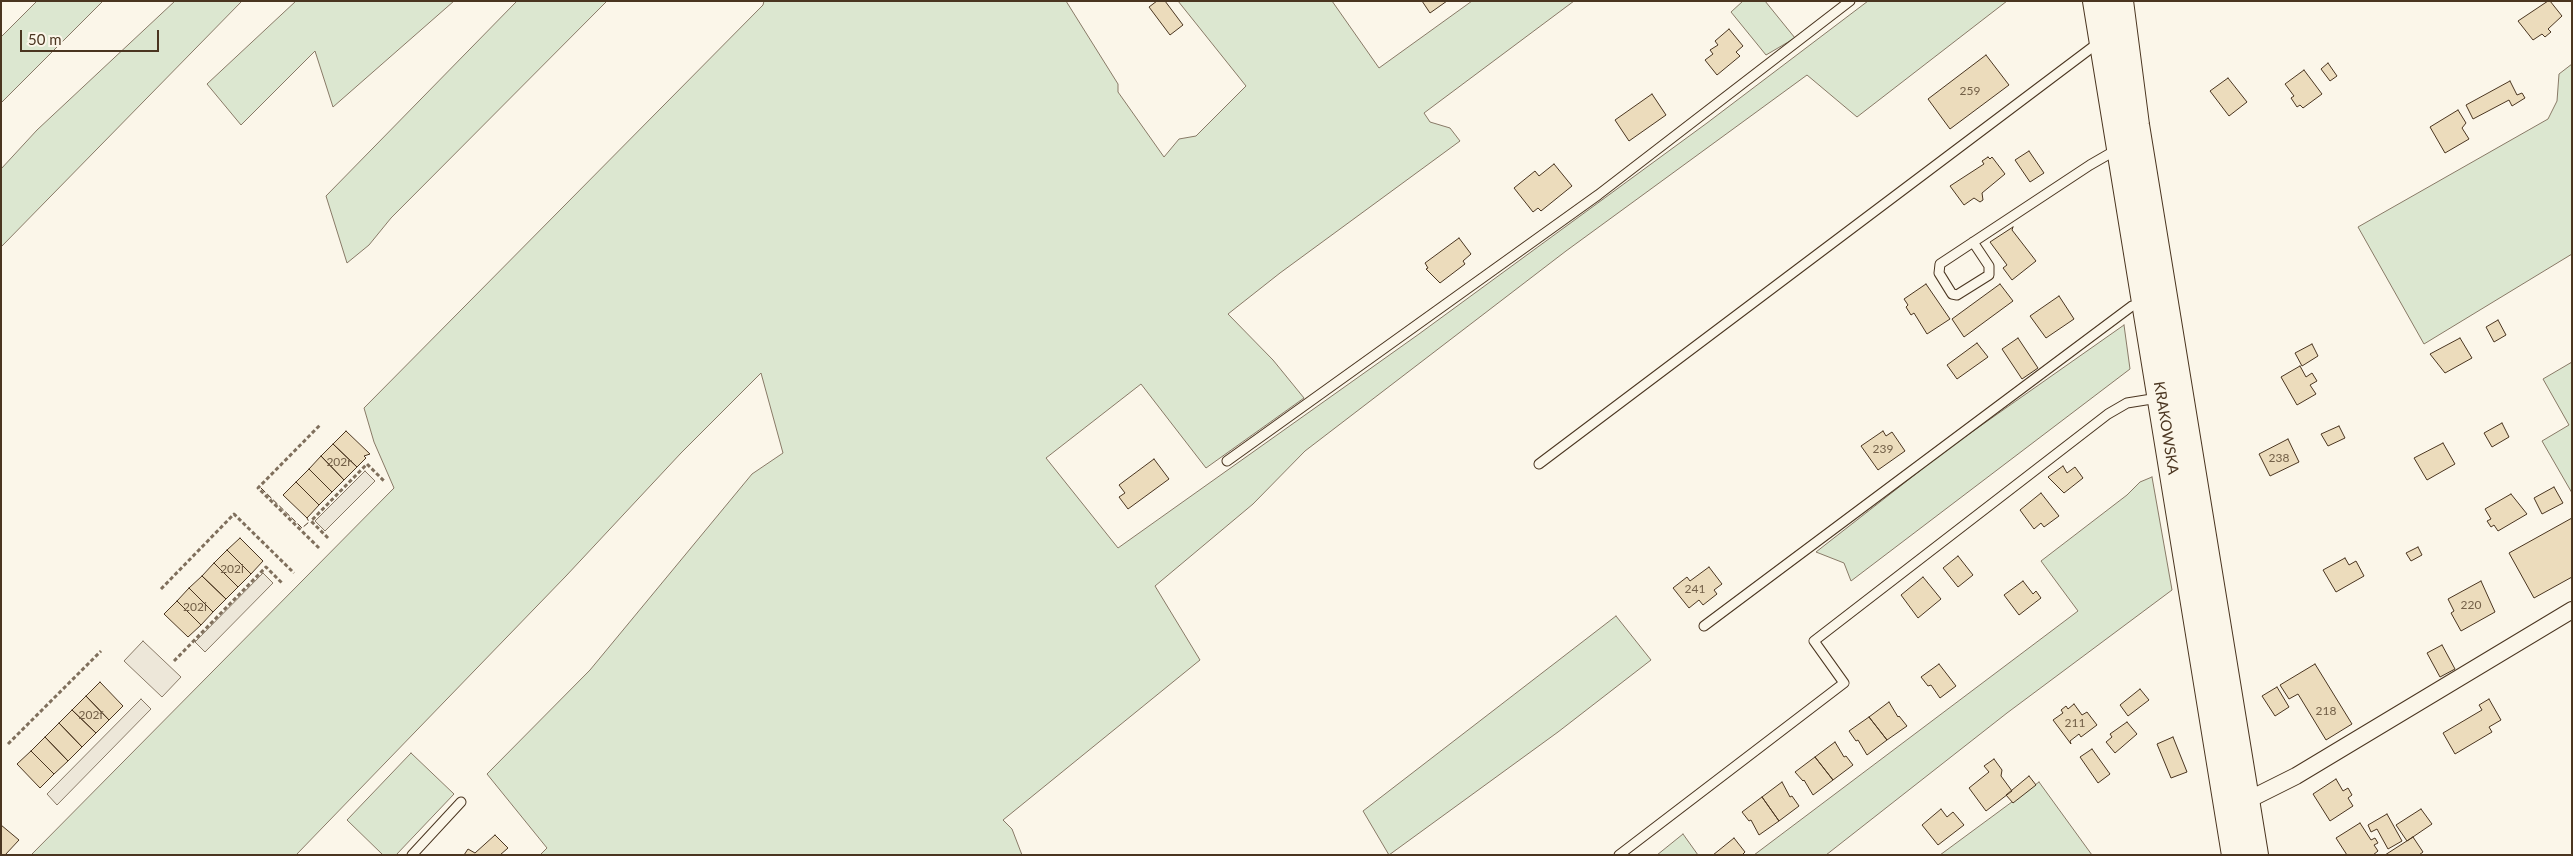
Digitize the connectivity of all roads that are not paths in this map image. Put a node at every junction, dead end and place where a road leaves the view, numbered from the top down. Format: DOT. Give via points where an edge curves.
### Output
graph roads {
  1 [pos="1850,1"];
  2 [pos="2096,1"];
  3 [pos="2120,1"];
  4 [pos="2103,40"];
  5 [pos="2120,148"];
  6 [pos="1974,242"];
  7 [pos="2146,303"];
  8 [pos="2161,398"];
  9 [pos="1227,461"];
  10 [pos="1539,464"];
  11 [pos="2572,610"];
  12 [pos="1704,626"];
  13 [pos="2246,801"];
  14 [pos="461,802"];
  15 [pos="412,855"];
  16 [pos="1619,855"];
  17 [pos="2235,855"];
  18 [pos="2255,855"];
  1 -- 9 [label="lane" via="1598,195"];
  2 -- 4 [label="main road, KRAKOWSKA"];
  3 -- 13 [label="main road, KRAKOWSKA" via="2136,125"];
  4 -- 5 [label="main road, KRAKOWSKA"];
  4 -- 10 [label="lane"];
  5 -- 6 [label="lane"];
  5 -- 7 [label="main road, KRAKOWSKA"];
  6 -- 6 [label="lane" via="1940,264 1939,273 1952,294 1957,295 1989,275 1989,266"];
  7 -- 8 [label="main road, KRAKOWSKA"];
  7 -- 12 [label="lane" via="2132,306"];
  8 -- 16 [label="lane" via="2127,404 2108,414 1814,641 1844,683"];
  8 -- 17 [label="main road, KRAKOWSKA"];
  11 -- 13 [label="street" via="2296,776"];
  13 -- 18 [label="main road, KRAKOWSKA"];
  14 -- 15 [label="lane"];
}
